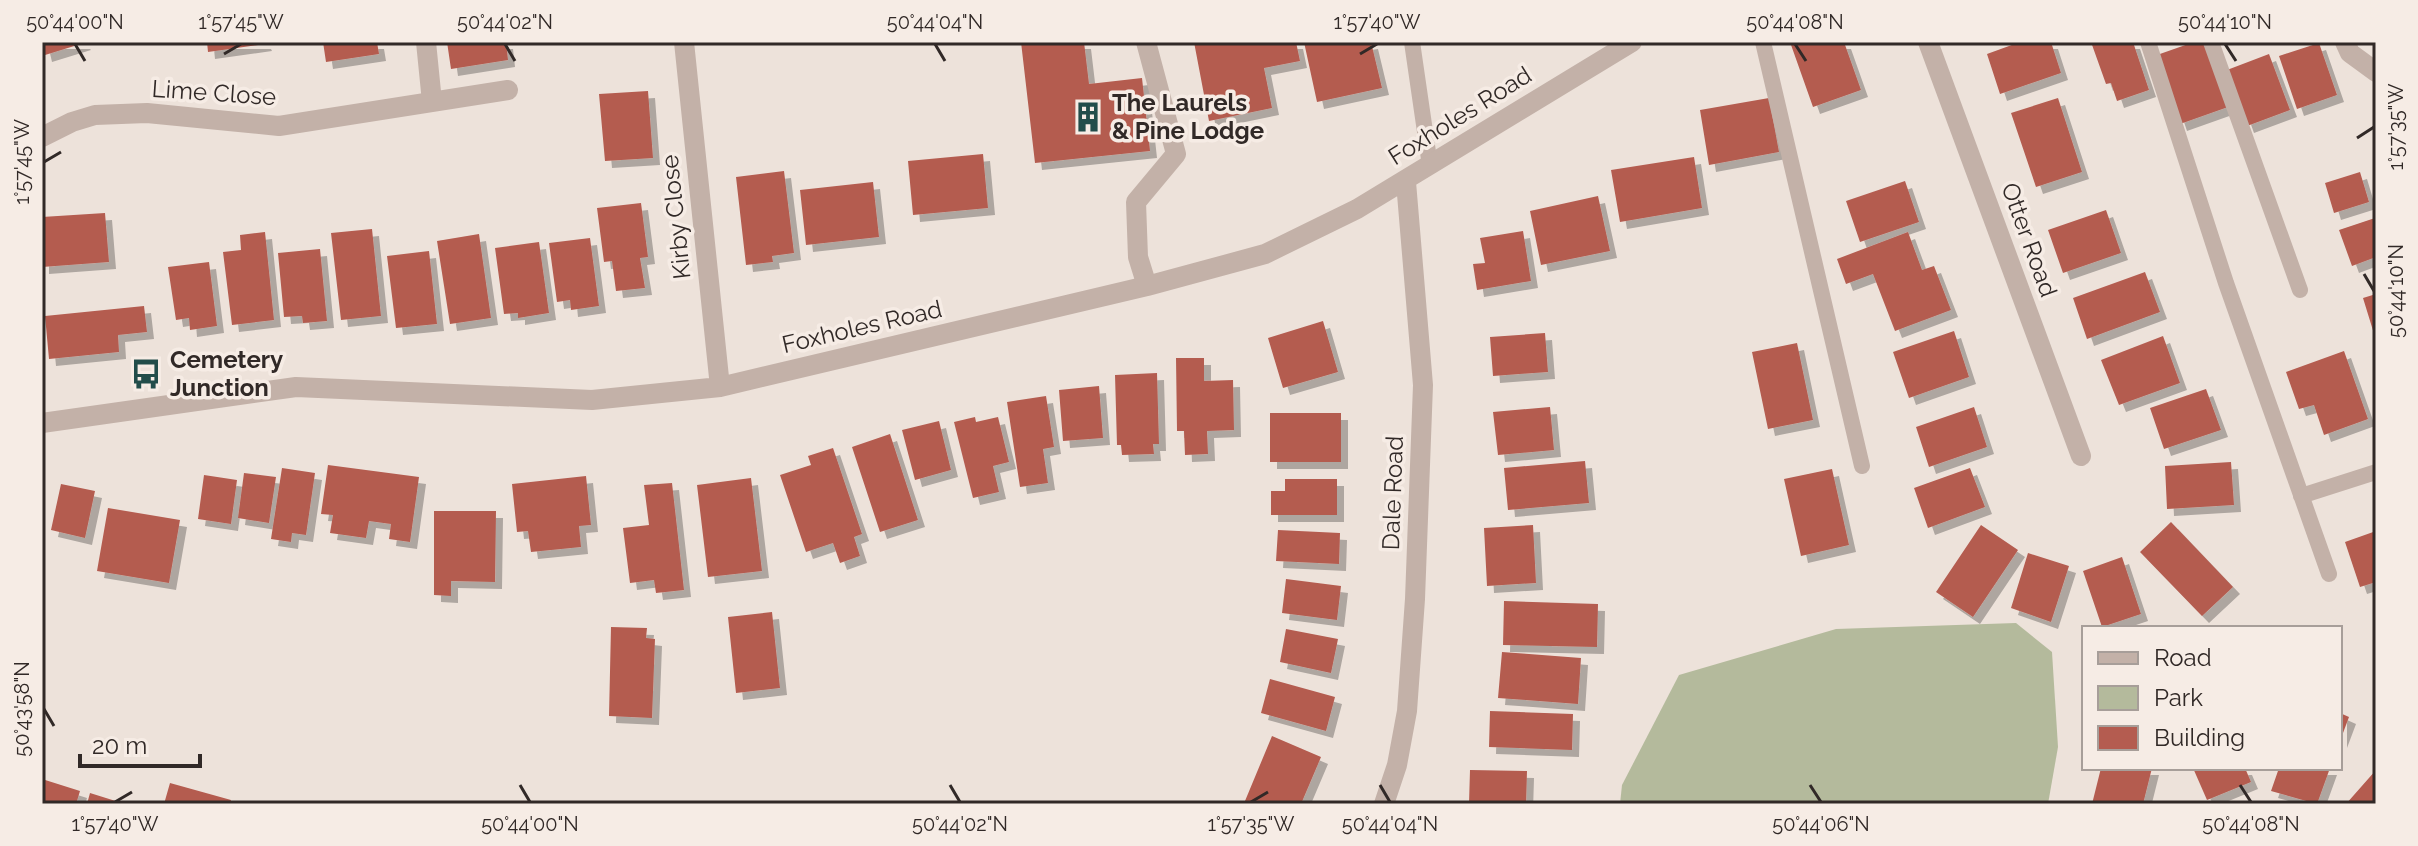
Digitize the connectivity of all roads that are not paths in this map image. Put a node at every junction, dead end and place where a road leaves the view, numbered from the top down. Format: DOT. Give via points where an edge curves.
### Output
graph roads {
  1 [pos="426,42"];
  2 [pos="684,42"];
  3 [pos="1146,42"];
  4 [pos="1412,42"];
  5 [pos="1632,42"];
  6 [pos="1763,42"];
  7 [pos="1928,42"];
  8 [pos="2148,42"];
  9 [pos="2211,42"];
  10 [pos="2345,42"];
  11 [pos="2376,72"];
  12 [pos="508,90"];
  13 [pos="432,102"];
  14 [pos="42,137"];
  15 [pos="1430,166"];
  16 [pos="1406,182"];
  17 [pos="1147,286"];
  18 [pos="2300,290"];
  19 [pos="720,387"];
  20 [pos="42,423"];
  21 [pos="2081,456"];
  22 [pos="1862,466"];
  23 [pos="2376,472"];
  24 [pos="2301,496"];
  25 [pos="2329,574"];
  26 [pos="1384,804"];
  1 -- 13 [label="street"];
  2 -- 19 [label="street, Kirby Close"];
  3 -- 17 [label="street" via="1176,154 1136,202 1138,257"];
  4 -- 15 [label="lane"];
  5 -- 15 [label="street, Foxholes Road"];
  6 -- 22 [label="lane"];
  7 -- 21 [label="street, Otter Road"];
  8 -- 24 [label="lane"];
  9 -- 18 [label="lane"];
  10 -- 11 [label="street" via="2350,53"];
  12 -- 13 [label="street, Lime Close"];
  13 -- 14 [label="street, Lime Close" via="279,126 147,113 95,115"];
  15 -- 16 [label="street, Foxholes Road"];
  16 -- 17 [label="street, Foxholes Road" via="1265,254"];
  16 -- 26 [label="street, Dale Road" via="1422,400 1407,711"];
  17 -- 19 [label="street, Foxholes Road"];
  19 -- 20 [label="street, Foxholes Road" via="592,400 296,387"];
  23 -- 24 [label="lane"];
  24 -- 25 [label="lane"];
}
